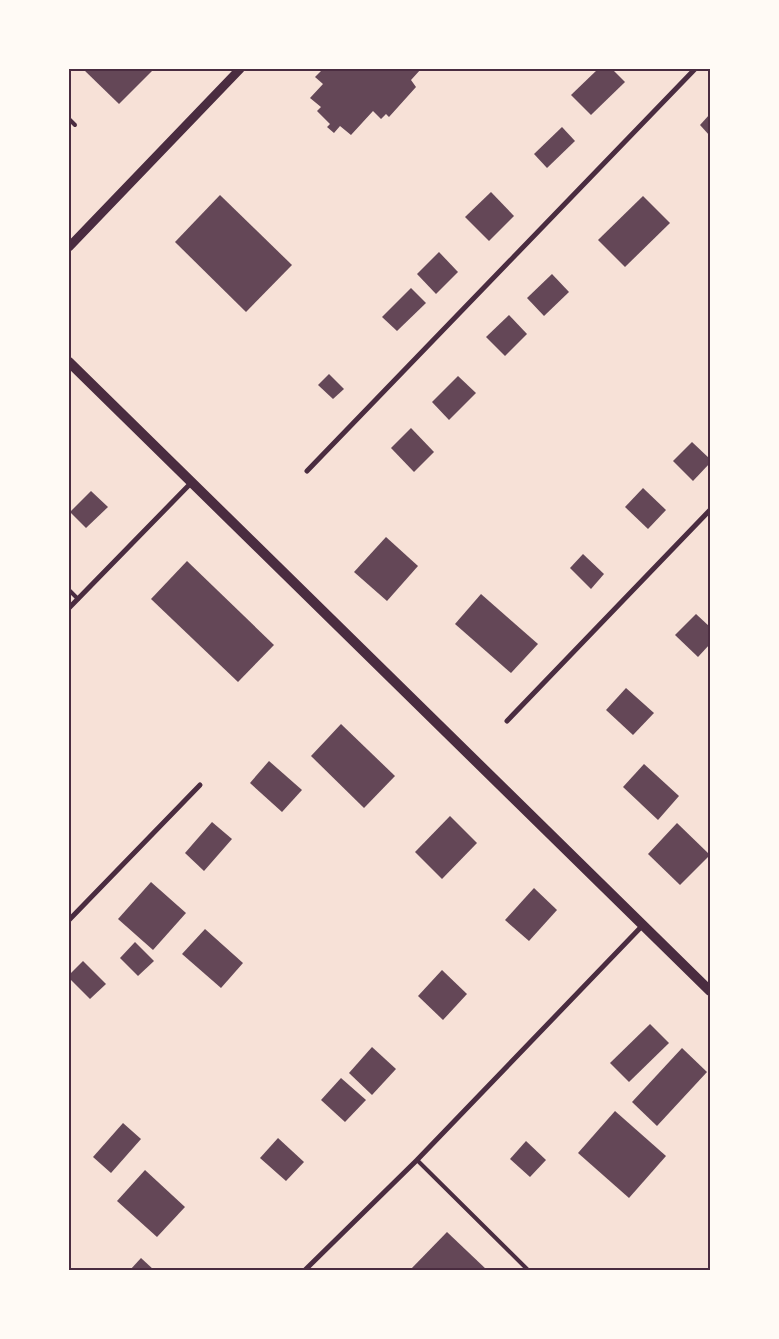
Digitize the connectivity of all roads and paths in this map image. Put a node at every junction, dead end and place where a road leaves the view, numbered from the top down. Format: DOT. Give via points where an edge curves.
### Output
graph roads {
  1 [pos="240,69"];
  2 [pos="695,69"];
  3 [pos="69,119"];
  4 [pos="75,125"];
  5 [pos="69,248"];
  6 [pos="69,362"];
  7 [pos="307,471"];
  8 [pos="192,482"];
  9 [pos="710,510"];
  10 [pos="69,590"];
  11 [pos="78,599"];
  12 [pos="69,608"];
  13 [pos="507,722"];
  14 [pos="200,785"];
  15 [pos="69,920"];
  16 [pos="643,924"];
  17 [pos="710,991"];
  18 [pos="417,1160"];
  19 [pos="305,1270"];
  20 [pos="528,1270"];
  1 -- 5 [label="street"];
  2 -- 7 [label="street"];
  3 -- 4 [label="lane"];
  6 -- 8 [label="main road"];
  8 -- 11 [label="street"];
  8 -- 16 [label="main road"];
  9 -- 13 [label="street"];
  10 -- 11 [label="lane"];
  11 -- 12 [label="street"];
  14 -- 15 [label="street"];
  16 -- 17 [label="main road"];
  16 -- 18 [label="street"];
  18 -- 19 [label="street"];
  18 -- 20 [label="lane"];
}
